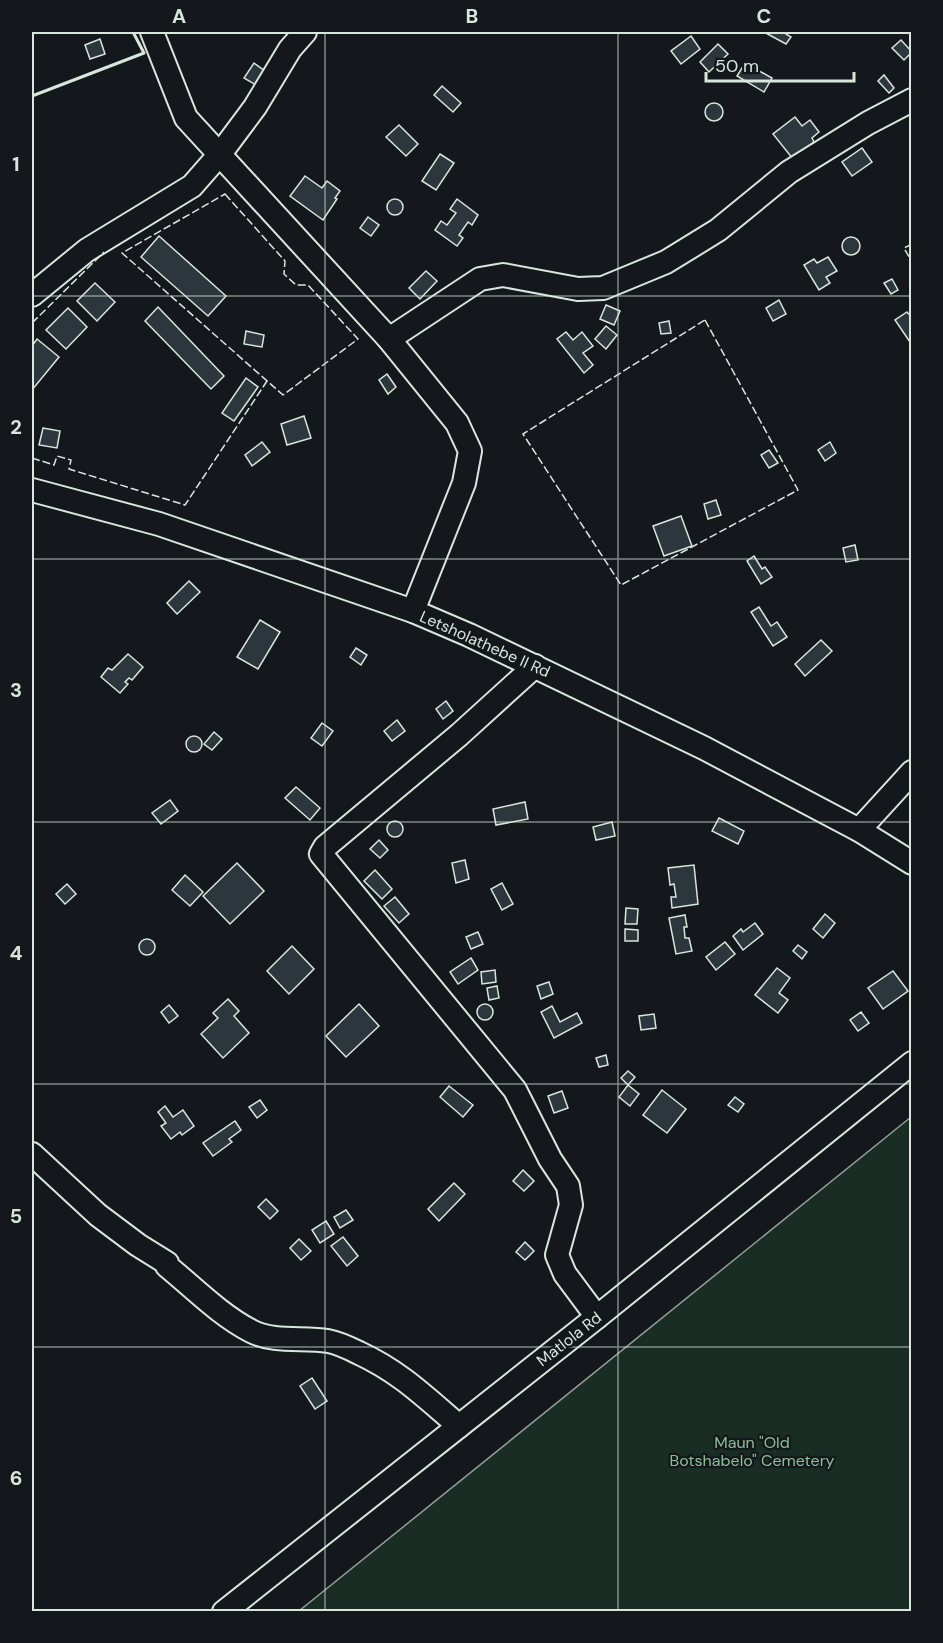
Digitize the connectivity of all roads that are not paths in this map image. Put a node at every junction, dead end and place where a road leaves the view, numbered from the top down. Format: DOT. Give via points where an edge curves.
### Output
graph roads {
  1 [pos="152,32"];
  2 [pos="305,32"];
  3 [pos="912,100"];
  4 [pos="220,154"];
  5 [pos="32,295"];
  6 [pos="389,339"];
  7 [pos="32,490"];
  8 [pos="413,611"];
  9 [pos="535,666"];
  10 [pos="912,772"];
  11 [pos="859,830"];
  12 [pos="912,863"];
  13 [pos="912,1063"];
  14 [pos="32,1154"];
  15 [pos="597,1317"];
  16 [pos="459,1426"];
  17 [pos="224,1611"];
  1 -- 4 [label="street" via="186,118"];
  2 -- 4 [label="street"];
  3 -- 6 [label="street" via="789,172 718,230 666,262 603,288 578,289 503,274 480,279"];
  4 -- 5 [label="street" via="192,186 87,250"];
  4 -- 6 [label="street"];
  6 -- 8 [label="street" via="457,423 470,452 464,483"];
  7 -- 8 [label="street, Letsholathebe II Rd" via="159,524"];
  8 -- 9 [label="street, Letsholathebe II Rd"];
  9 -- 11 [label="street, Letsholathebe II Rd" via="704,748"];
  9 -- 15 [label="street" via="321,854 515,1090 568,1186 571,1205 557,1255 564,1274"];
  10 -- 11 [label="street"];
  11 -- 12 [label="street, Letsholathebe II Rd"];
  13 -- 15 [label="street, Matlola Rd"];
  14 -- 16 [label="street" via="98,1215 167,1263 244,1327 267,1337 330,1341 349,1348 403,1378"];
  15 -- 16 [label="street, Matlola Rd"];
  16 -- 17 [label="street, Matlola Rd"];
}
